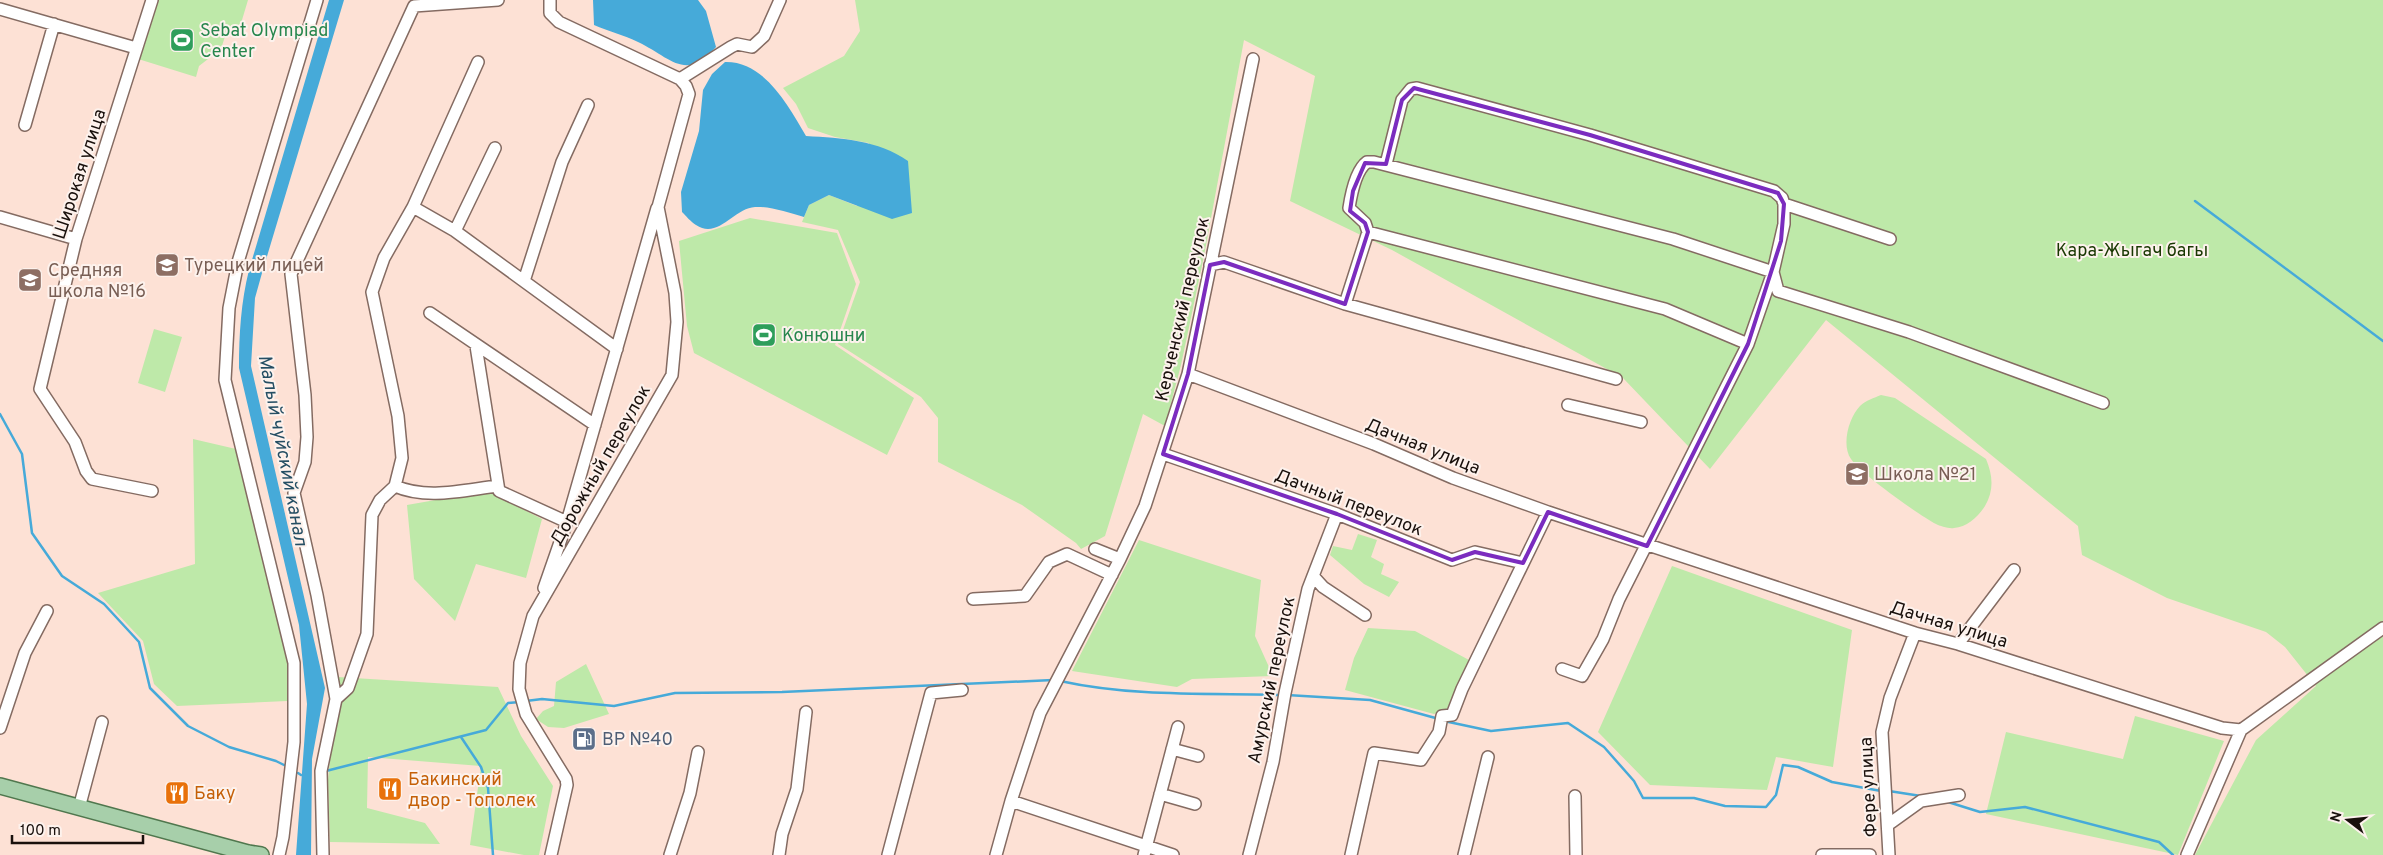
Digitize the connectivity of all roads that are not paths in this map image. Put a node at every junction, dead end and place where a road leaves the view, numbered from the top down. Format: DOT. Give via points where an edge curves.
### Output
graph roads {
  1 [pos="152,0"];
  2 [pos="317,0"];
  3 [pos="498,0"];
  4 [pos="780,0"];
  5 [pos="546,1"];
  6 [pos="0,9"];
  7 [pos="54,24"];
  8 [pos="136,48"];
  9 [pos="1253,58"];
  10 [pos="478,62"];
  11 [pos="680,79"];
  12 [pos="588,105"];
  13 [pos="25,125"];
  14 [pos="496,148"];
  15 [pos="1386,164"];
  16 [pos="1784,204"];
  17 [pos="413,206"];
  18 [pos="658,207"];
  19 [pos="0,217"];
  20 [pos="455,231"];
  21 [pos="1368,232"];
  22 [pos="76,239"];
  23 [pos="1890,239"];
  24 [pos="1210,265"];
  25 [pos="1773,272"];
  26 [pos="524,281"];
  27 [pos="1345,304"];
  28 [pos="430,313"];
  29 [pos="1748,344"];
  30 [pos="476,346"];
  31 [pos="617,349"];
  32 [pos="1188,374"];
  33 [pos="1616,378"];
  34 [pos="2103,403"];
  35 [pos="1568,405"];
  36 [pos="1641,422"];
  37 [pos="595,424"];
  38 [pos="1163,454"];
  39 [pos="395,486"];
  40 [pos="498,486"];
  41 [pos="152,491"];
  42 [pos="1548,512"];
  43 [pos="1337,514"];
  44 [pos="567,522"];
  45 [pos="1647,546"];
  46 [pos="1095,549"];
  47 [pos="1120,559"];
  48 [pos="1523,562"];
  49 [pos="2014,570"];
  50 [pos="1112,575"];
  51 [pos="1313,576"];
  52 [pos="973,599"];
  53 [pos="47,611"];
  54 [pos="533,616"];
  55 [pos="1365,616"];
  56 [pos="2383,628"];
  57 [pos="1915,633"];
  58 [pos="1958,644"];
  59 [pos="1562,669"];
  60 [pos="962,690"];
  61 [pos="336,699"];
  62 [pos="806,712"];
  63 [pos="102,722"];
  64 [pos="1178,727"];
  65 [pos="0,728"];
  66 [pos="2241,730"];
  67 [pos="1172,749"];
  68 [pos="698,752"];
  69 [pos="1198,756"];
  70 [pos="1488,757"];
  71 [pos="0,786"];
  72 [pos="1160,794"];
  73 [pos="1959,795"];
  74 [pos="1575,796"];
  75 [pos="1011,801"];
  76 [pos="1195,804"];
  77 [pos="79,808"];
  78 [pos="1889,824"];
  79 [pos="1145,850"];
  80 [pos="261,855"];
  81 [pos="279,855"];
  82 [pos="323,855"];
  83 [pos="551,855"];
  84 [pos="670,855"];
  85 [pos="779,855"];
  86 [pos="888,855"];
  87 [pos="996,855"];
  88 [pos="1174,855"];
  89 [pos="1249,855"];
  90 [pos="1350,855"];
  91 [pos="1464,855"];
  92 [pos="1576,855"];
  93 [pos="1822,855"];
  94 [pos="1870,855"];
  95 [pos="1889,855"];
  96 [pos="2187,855"];
  1 -- 8 [label="street, Широкая улица"];
  2 -- 81 [label="street" via="238,262 229,308 225,380 294,663 294,742"];
  3 -- 61 [label="street" via="414,6 290,274 307,437 305,462 294,493"];
  4 -- 11 [label="street" via="760,42 752,48 738,44 731,47"];
  5 -- 11 [label="street" via="550,13 559,22"];
  6 -- 7 [label="street"];
  7 -- 8 [label="street"];
  7 -- 13 [label="street"];
  8 -- 22 [label="street, Широкая улица"];
  9 -- 24 [label="street, Керченский переулок"];
  10 -- 17 [label="street"];
  11 -- 18 [label="street, Дорожный переулок" via="689,94"];
  12 -- 26 [label="street" via="562,162"];
  14 -- 20 [label="street"];
  15 -- 16 [label="street" via="1402,100 1414,88 1590,135 1774,191"];
  15 -- 21 [label="street" via="1366,163 1353,191 1350,210 1365,223"];
  15 -- 25 [label="street" via="1673,239"];
  16 -- 23 [label="street"];
  16 -- 25 [label="street" via="1784,224"];
  17 -- 20 [label="street"];
  17 -- 39 [label="street" via="384,258 372,292 398,416 402,458"];
  18 -- 31 [label="street"];
  18 -- 54 [label="street, Дорожный переулок" via="675,294 677,322 672,375"];
  19 -- 22 [label="street"];
  20 -- 26 [label="street"];
  21 -- 27 [label="street"];
  21 -- 29 [label="street" via="1665,310"];
  22 -- 41 [label="street, Широкая улица" via="40,388 75,442 92,479"];
  24 -- 27 [label="street" via="1224,262"];
  24 -- 32 [label="street, Керченский переулок"];
  25 -- 29 [label="street"];
  25 -- 34 [label="street" via="1778,291 1909,332"];
  26 -- 31 [label="street"];
  27 -- 33 [label="street"];
  28 -- 30 [label="street"];
  29 -- 45 [label="street"];
  30 -- 37 [label="street"];
  30 -- 40 [label="street"];
  31 -- 37 [label="street"];
  32 -- 38 [label="street, Керченский переулок"];
  32 -- 42 [label="street, Дачная улица"];
  35 -- 36 [label="street"];
  37 -- 44 [label="street"];
  38 -- 43 [label="street, Дачный переулок"];
  38 -- 47 [label="street, Керченский переулок" via="1145,506"];
  39 -- 40 [label="street" via="412,494"];
  39 -- 61 [label="street" via="380,500 372,515 367,634 348,688"];
  40 -- 44 [label="street" via="499,491"];
  42 -- 45 [label="street, Дачная улица"];
  42 -- 48 [label="street"];
  43 -- 48 [label="street, Дачный переулок" via="1452,560 1475,552"];
  43 -- 51 [label="street, Амурский переулок"];
  44 -- 54 [label="street"];
  45 -- 57 [label="street, Дачная улица"];
  45 -- 59 [label="street" via="1582,676"];
  46 -- 47 [label="street"];
  47 -- 50 [label="street, Керченский переулок"];
  48 -- 90 [label="street" via="1452,716 1442,716 1439,732 1421,760 1374,753"];
  49 -- 58 [label="street"];
  50 -- 52 [label="street" via="1067,554 1049,562 1024,596"];
  50 -- 75 [label="street, Керченский переулок" via="1040,713"];
  51 -- 55 [label="street" via="1323,588"];
  51 -- 89 [label="street, Амурский переулок" via="1295,643 1273,762"];
  53 -- 65 [label="street" via="25,652"];
  54 -- 83 [label="street, Дорожный переулок" via="520,663 520,689 526,714 567,785"];
  56 -- 66 [label="street"];
  57 -- 58 [label="street, Дачная улица"];
  57 -- 78 [label="street, Фере улица" via="1890,698 1882,732"];
  58 -- 66 [label="street, Дачная улица" via="2222,728"];
  60 -- 86 [label="street" via="932,694"];
  61 -- 82 [label="street" via="320,771"];
  62 -- 85 [label="street" via="797,789 782,834"];
  63 -- 77 [label="street"];
  64 -- 67 [label="street"];
  66 -- 96 [label="street"];
  67 -- 69 [label="street"];
  67 -- 72 [label="street"];
  68 -- 84 [label="street" via="690,793"];
  70 -- 91 [label="street"];
  71 -- 77 [label="main road"];
  72 -- 76 [label="street"];
  72 -- 79 [label="street"];
  73 -- 78 [label="street" via="1921,801"];
  74 -- 92 [label="street"];
  75 -- 79 [label="street"];
  75 -- 87 [label="street, Керченский переулок"];
  77 -- 80 [label="main road"];
  78 -- 95 [label="street, Фере улица"];
  79 -- 88 [label="street"];
  93 -- 94 [label="street"];
}
